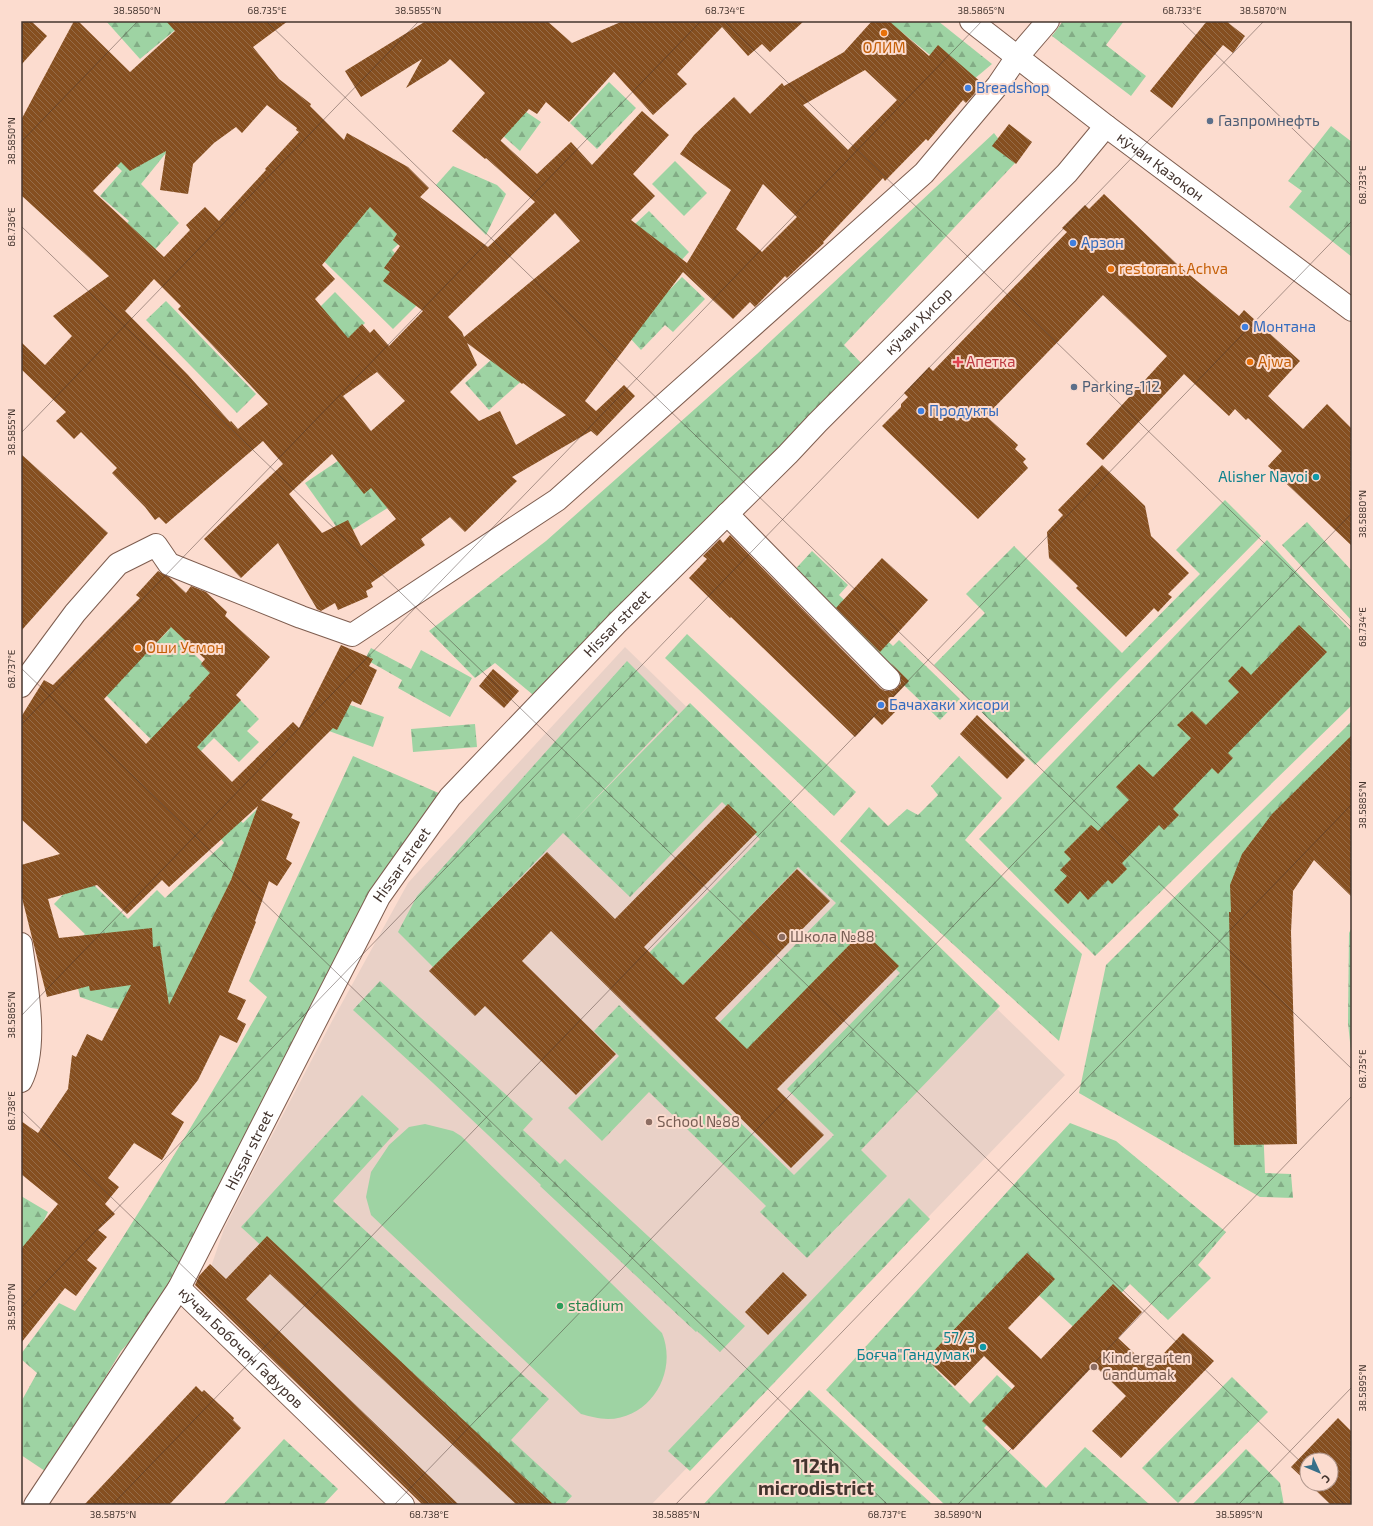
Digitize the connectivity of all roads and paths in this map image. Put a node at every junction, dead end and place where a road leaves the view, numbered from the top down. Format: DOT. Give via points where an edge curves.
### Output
graph roads {
  1 [pos="971,21"];
  2 [pos="1048,21"];
  3 [pos="1017,57"];
  4 [pos="1106,126"];
  5 [pos="1352,310"];
  6 [pos="727,514"];
  7 [pos="889,679"];
  8 [pos="21,686"];
  9 [pos="21,944"];
  10 [pos="21,1081"];
  11 [pos="178,1288"];
  12 [pos="35,1505"];
  13 [pos="403,1505"];
  1 -- 3 [label="street, кӯчаи Қазоқон"];
  2 -- 3 [label="street"];
  3 -- 4 [label="street, кӯчаи Қазоқон"];
  3 -- 8 [label="street" via="998,85 924,173 557,500 352,635 169,564 156,545 118,564 75,613"];
  4 -- 5 [label="street, кӯчаи Қазоқон"];
  4 -- 6 [label="street, кӯчаи Ҳисор" via="1067,173"];
  6 -- 7 [label="street"];
  6 -- 11 [label="street, Hissar street" via="617,623 441,809 379,897"];
  9 -- 10 [label="street" via="29,1011 29,1059"];
  11 -- 12 [label="street, кӯчаи Бобоҷон Гафуров"];
  11 -- 13 [label="street, кӯчаи Бобоҷон Гафуров"];
}
